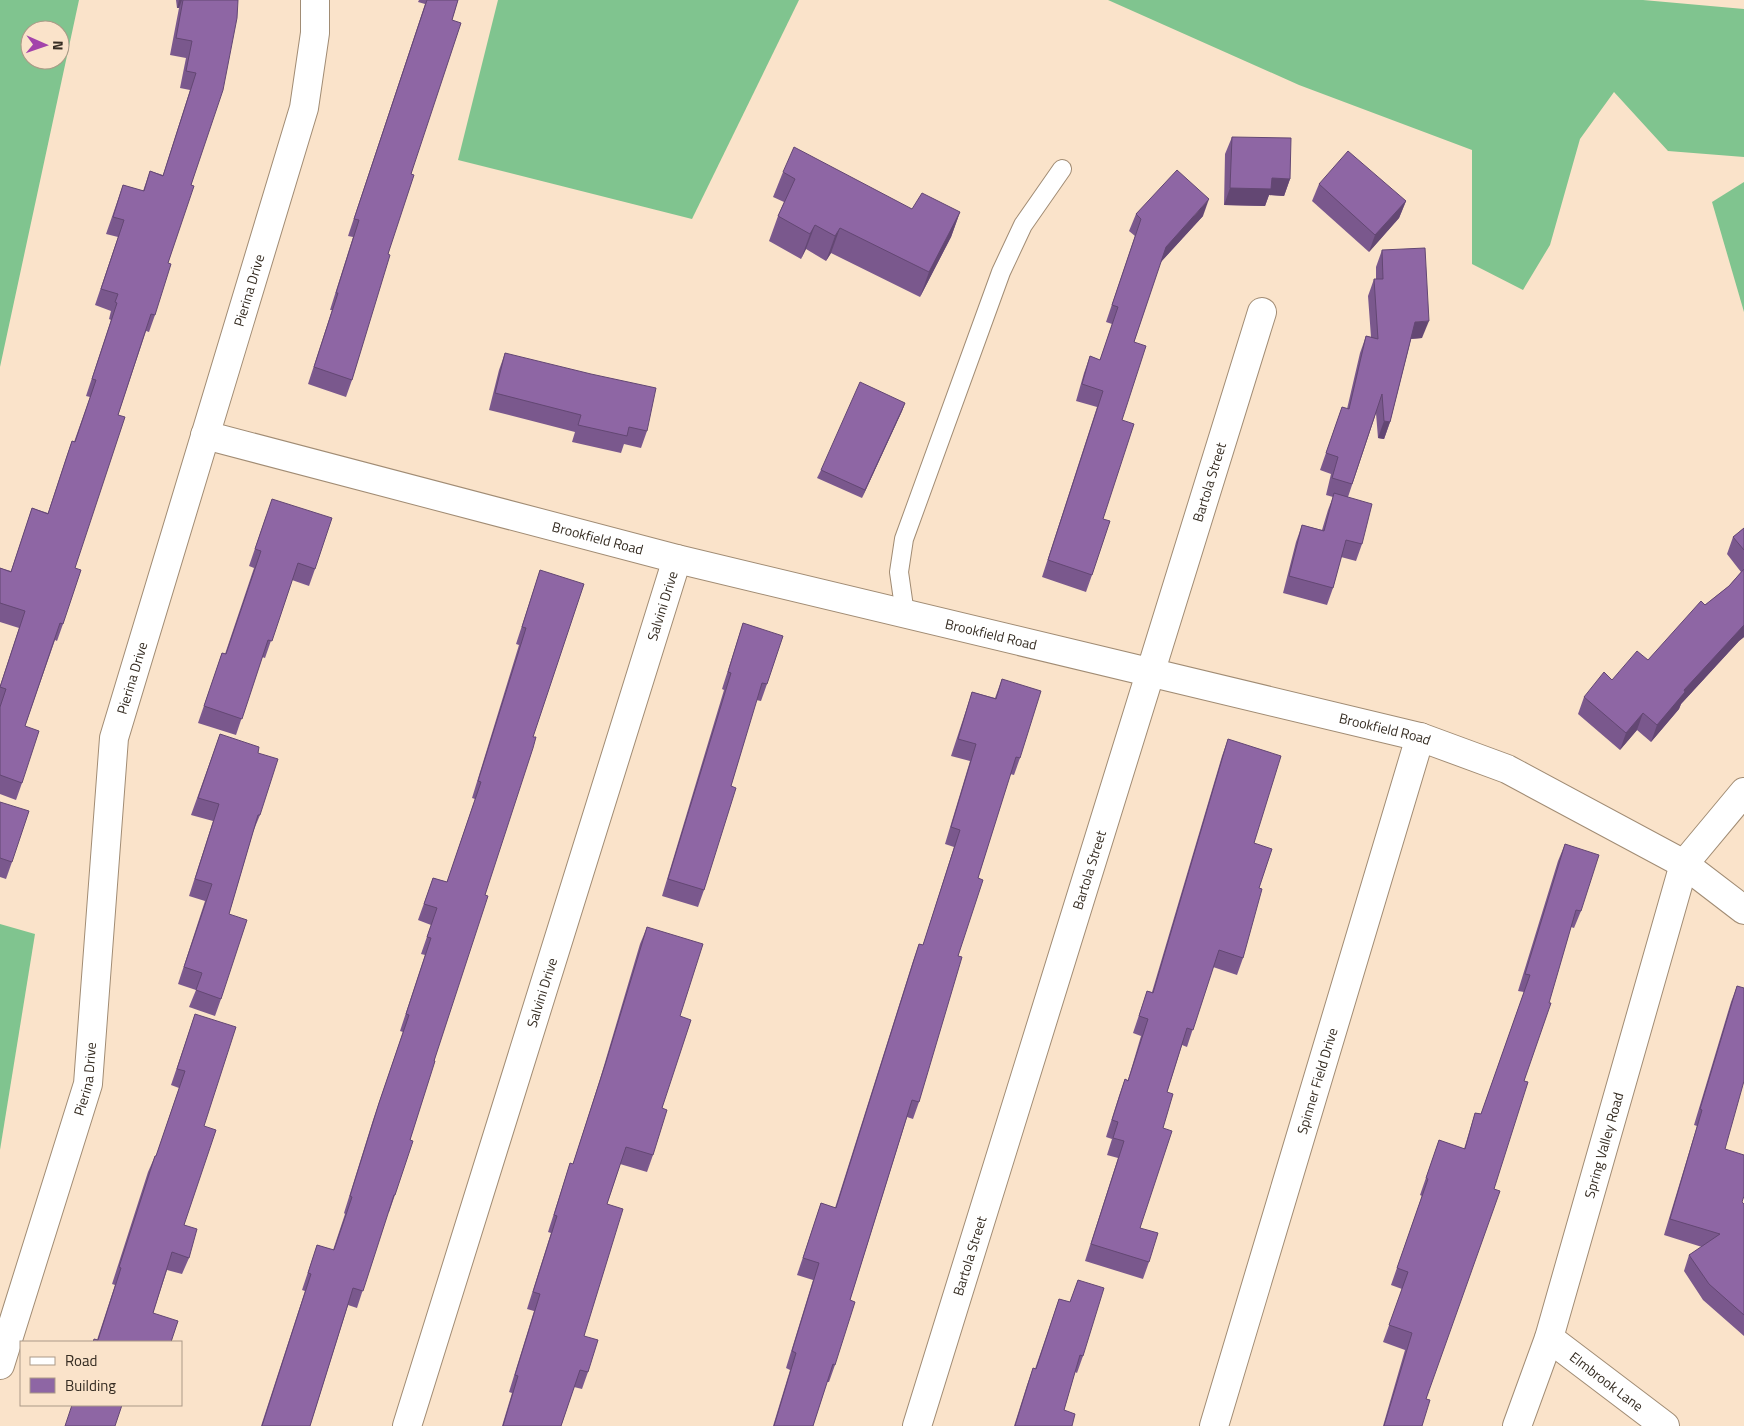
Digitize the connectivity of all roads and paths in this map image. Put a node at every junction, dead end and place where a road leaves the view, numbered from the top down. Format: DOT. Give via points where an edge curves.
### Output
graph roads {
  1 [pos="315,0"];
  2 [pos="1062,169"];
  3 [pos="1262,312"];
  4 [pos="205,435"];
  5 [pos="678,559"];
  6 [pos="905,614"];
  7 [pos="1151,672"];
  8 [pos="1420,737"];
  9 [pos="1744,792"];
  10 [pos="1684,864"];
  11 [pos="1744,910"];
  12 [pos="1550,1338"];
  13 [pos="0,1365"];
  14 [pos="407,1426"];
  15 [pos="917,1426"];
  16 [pos="1214,1426"];
  17 [pos="1517,1426"];
  18 [pos="1664,1426"];
  1 -- 4 [label="street, Pierina Drive" via="315,33 304,108"];
  2 -- 6 [label="lane" via="1023,225 1001,272 904,539 899,572"];
  3 -- 7 [label="street, Bartola Street"];
  4 -- 5 [label="street, Brookfield Road"];
  4 -- 13 [label="street, Pierina Drive" via="114,738 88,1084"];
  5 -- 6 [label="street, Brookfield Road"];
  5 -- 14 [label="street, Salvini Drive"];
  6 -- 7 [label="street, Brookfield Road"];
  7 -- 8 [label="street, Brookfield Road"];
  7 -- 15 [label="street, Bartola Street"];
  8 -- 10 [label="street, Brookfield Road" via="1507,769"];
  8 -- 16 [label="street, Spinner Field Drive"];
  9 -- 10 [label="street"];
  10 -- 11 [label="street, Brookfield Road"];
  10 -- 12 [label="street, Spring Valley Road"];
  12 -- 17 [label="street, Spring Valley Road"];
  12 -- 18 [label="street, Elmbrook Lane"];
}
